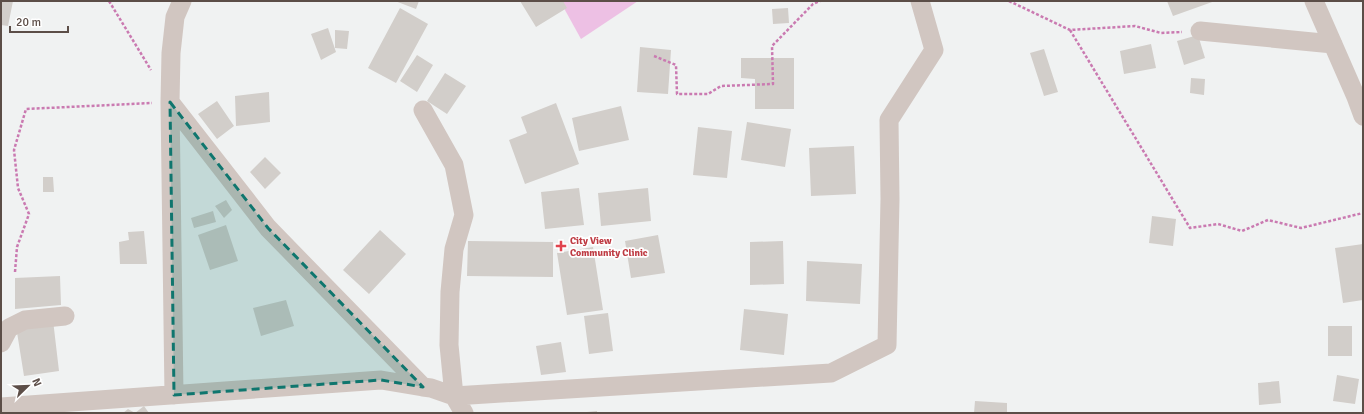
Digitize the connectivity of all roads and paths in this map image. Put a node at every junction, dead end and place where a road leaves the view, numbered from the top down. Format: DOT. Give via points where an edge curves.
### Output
graph roads {
  1 [pos="110,1"];
  2 [pos="182,1"];
  3 [pos="820,1"];
  4 [pos="920,1"];
  5 [pos="1009,1"];
  6 [pos="1314,1"];
  7 [pos="1070,30"];
  8 [pos="1200,31"];
  9 [pos="1333,44"];
  10 [pos="654,56"];
  11 [pos="154,75"];
  12 [pos="170,102"];
  13 [pos="423,110"];
  14 [pos="1363,116"];
  15 [pos="1363,213"];
  16 [pos="15,272"];
  17 [pos="65,316"];
  18 [pos="1,343"];
  19 [pos="423,387"];
  20 [pos="174,395"];
  21 [pos="454,396"];
  22 [pos="1,407"];
  23 [pos="464,413"];
  1 -- 11 [label="path"];
  2 -- 12 [label="street" via="175,17"];
  3 -- 10 [label="path" via="813,4 772,46 773,84 721,86 708,94 677,94 676,65"];
  4 -- 21 [label="street" via="934,50 889,120 887,345 831,373"];
  5 -- 7 [label="path"];
  6 -- 9 [label="street"];
  7 -- 8 [label="path" via="1135,26 1161,33"];
  7 -- 15 [label="path" via="1190,228 1218,224 1242,231 1268,220 1301,228"];
  8 -- 9 [label="street"];
  9 -- 14 [label="street"];
  12 -- 16 [label="path" via="26,109 14,150 18,188 29,214 17,247"];
  12 -- 19 [label="street" via="268,228"];
  12 -- 20 [label="street"];
  13 -- 21 [label="street" via="454,165 464,215 454,249 450,292 449,345"];
  17 -- 18 [label="street" via="25,320 9,328"];
  19 -- 20 [label="street" via="381,380"];
  19 -- 21 [label="street"];
  20 -- 22 [label="street"];
  21 -- 23 [label="street"];
}
